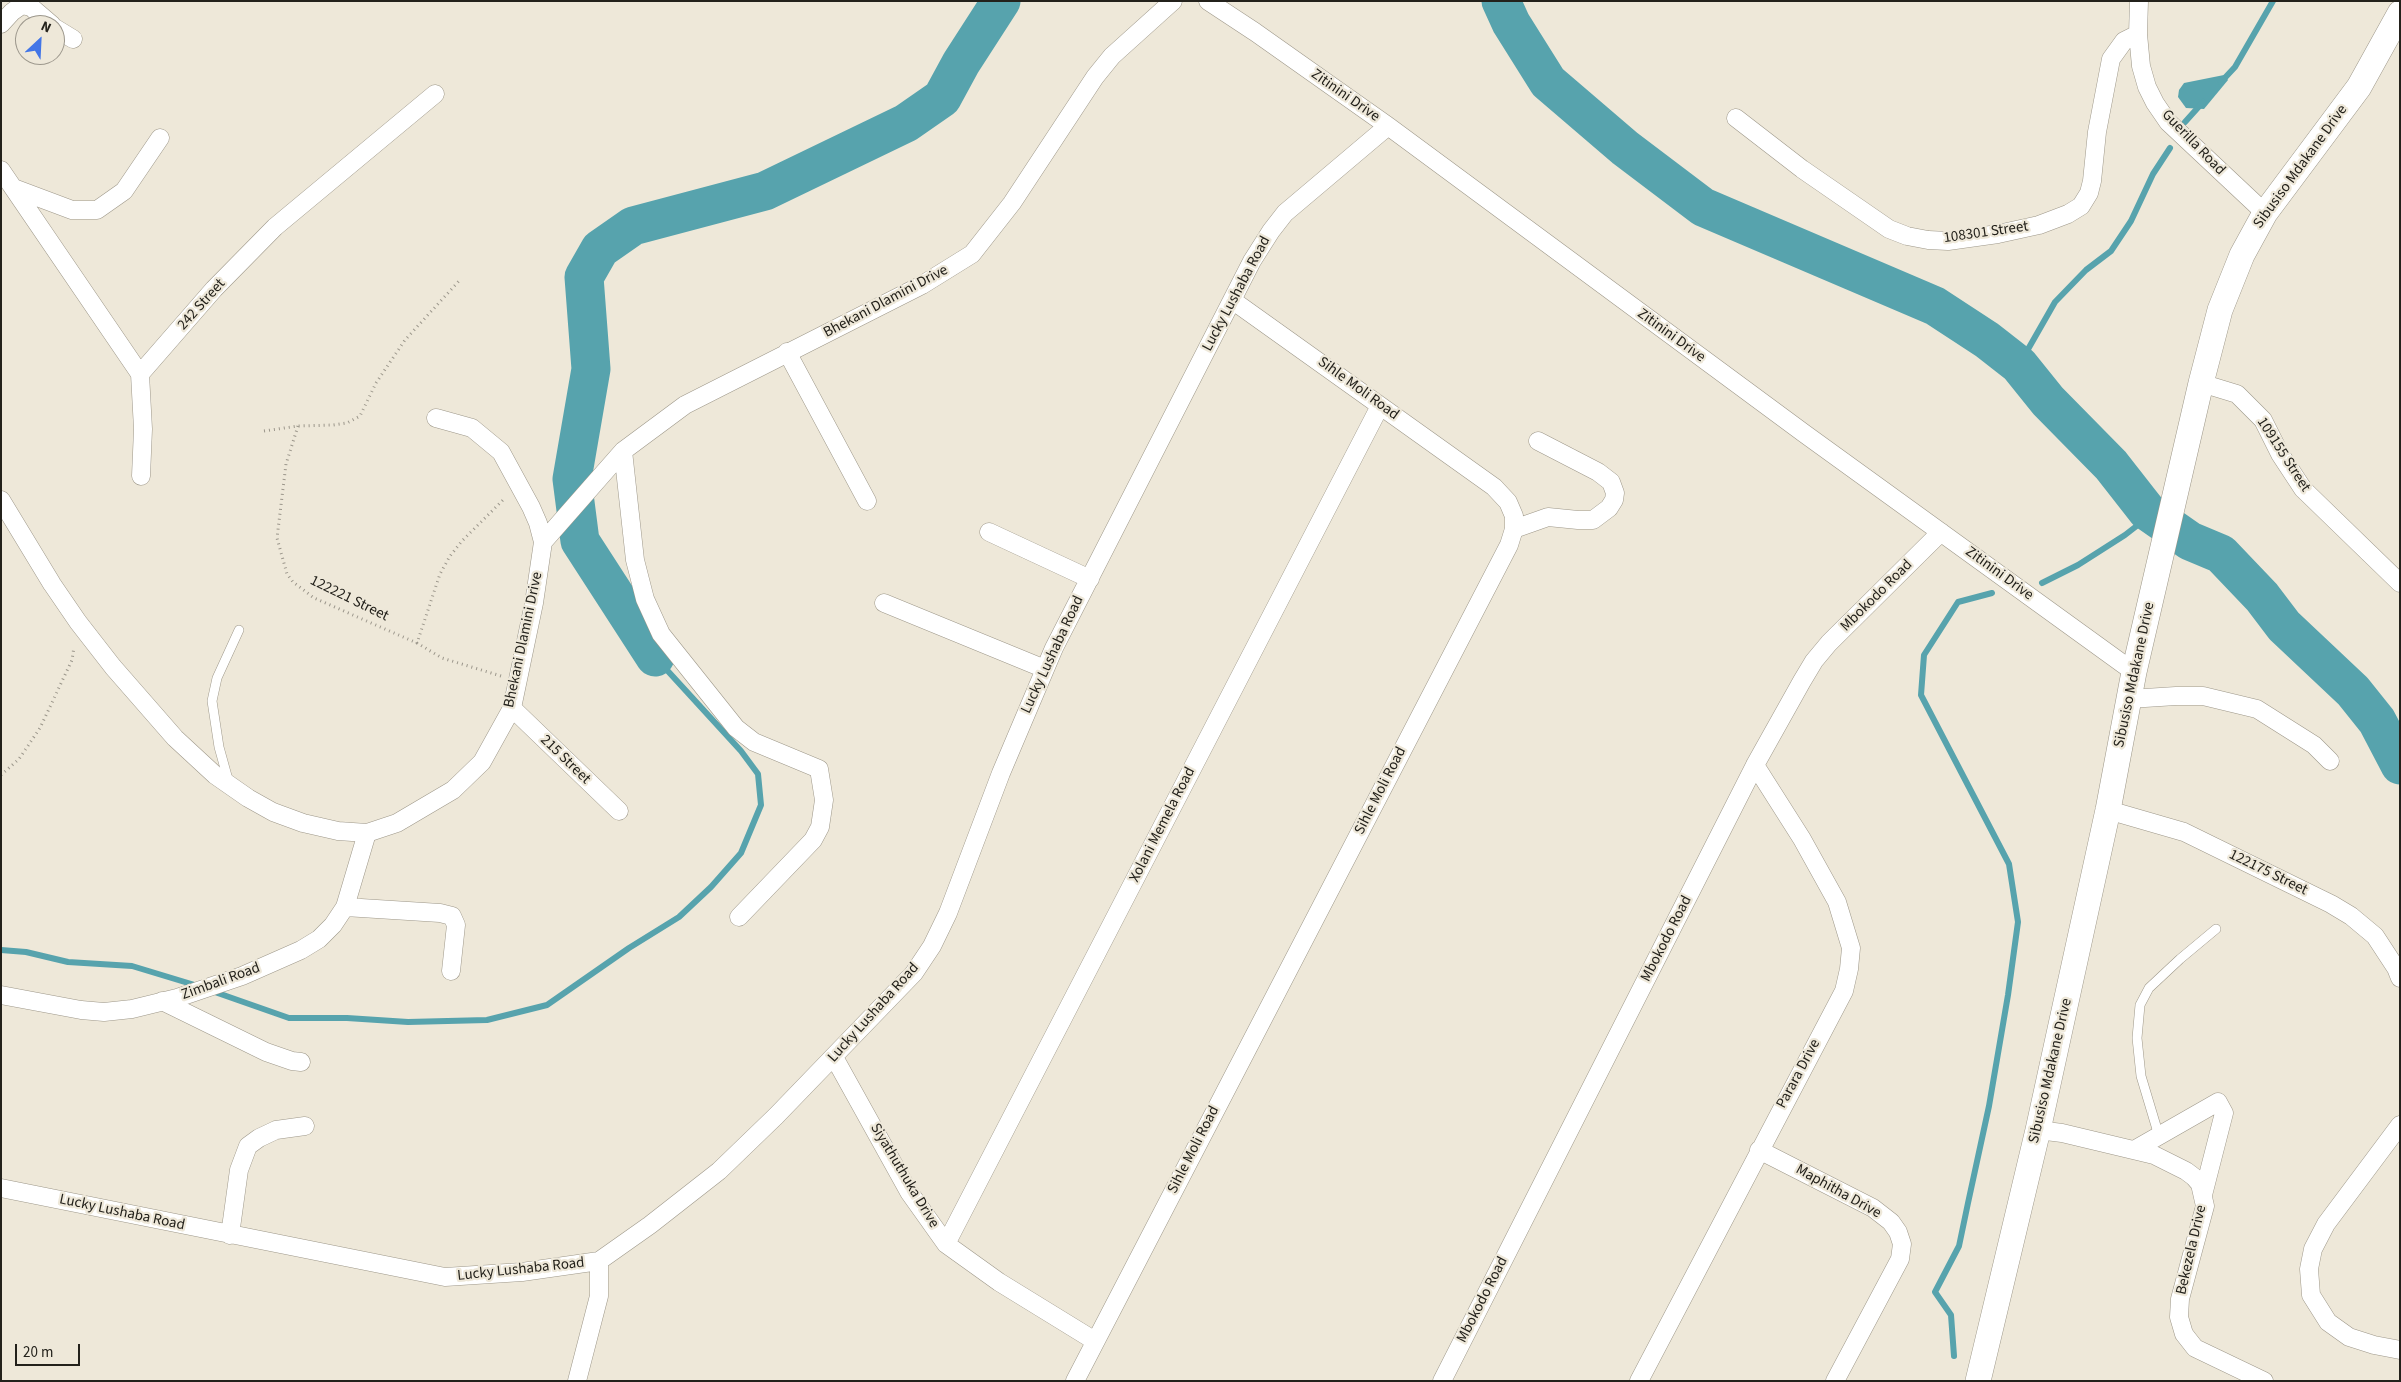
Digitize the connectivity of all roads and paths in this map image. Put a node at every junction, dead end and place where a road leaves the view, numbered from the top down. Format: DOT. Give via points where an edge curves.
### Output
graph roads {
  1 [pos="1173,1"];
  2 [pos="1208,1"];
  3 [pos="2139,1"];
  4 [pos="2400,13"];
  5 [pos="41,15"];
  6 [pos="1,24"];
  7 [pos="65,34"];
  8 [pos="2138,34"];
  9 [pos="73,39"];
  10 [pos="435,94"];
  11 [pos="1736,118"];
  12 [pos="1388,126"];
  13 [pos="160,138"];
  14 [pos="1,170"];
  15 [pos="16,189"];
  16 [pos="2265,212"];
  17 [pos="459,281"];
  18 [pos="1232,300"];
  19 [pos="787,352"];
  20 [pos="140,374"];
  21 [pos="2201,383"];
  22 [pos="1380,406"];
  23 [pos="436,418"];
  24 [pos="298,426"];
  25 [pos="264,432"];
  26 [pos="1538,441"];
  27 [pos="624,451"];
  28 [pos="142,476"];
  29 [pos="519,486"];
  30 [pos="1,500"];
  31 [pos="867,501"];
  32 [pos="1514,529"];
  33 [pos="989,532"];
  34 [pos="1941,532"];
  35 [pos="543,542"];
  36 [pos="1090,579"];
  37 [pos="2400,583"];
  38 [pos="884,603"];
  39 [pos="78,622"];
  40 [pos="239,630"];
  41 [pos="418,643"];
  42 [pos="1045,669"];
  43 [pos="2134,672"];
  44 [pos="517,680"];
  45 [pos="2129,699"];
  46 [pos="512,708"];
  47 [pos="2330,761"];
  48 [pos="1755,765"];
  49 [pos="1,775"];
  50 [pos="230,785"];
  51 [pos="2108,810"];
  52 [pos="618,811"];
  53 [pos="367,833"];
  54 [pos="345,907"];
  55 [pos="739,917"];
  56 [pos="2216,929"];
  57 [pos="451,971"];
  58 [pos="2400,978"];
  59 [pos="1,995"];
  60 [pos="170,999"];
  61 [pos="834,1057"];
  62 [pos="302,1062"];
  63 [pos="2400,1125"];
  64 [pos="305,1126"];
  65 [pos="2038,1130"];
  66 [pos="2159,1136"];
  67 [pos="1759,1150"];
  68 [pos="2134,1150"];
  69 [pos="1,1188"];
  70 [pos="2203,1195"];
  71 [pos="230,1235"];
  72 [pos="946,1244"];
  73 [pos="598,1261"];
  74 [pos="1095,1341"];
  75 [pos="2400,1350"];
  76 [pos="577,1381"];
  77 [pos="1075,1381"];
  78 [pos="1442,1381"];
  79 [pos="1638,1381"];
  80 [pos="1835,1381"];
  81 [pos="1978,1381"];
  82 [pos="2264,1381"];
  1 -- 19 [label="street, Bhekani Dlamini Drive" via="1100,70 1012,203 972,254 922,285"];
  2 -- 12 [label="street, Zitinini Drive"];
  3 -- 8 [label="street, Guerilla Road"];
  4 -- 16 [label="street, Sibusiso Mdakane Drive" via="2359,87"];
  5 -- 6 [label="street" via="31,6 22,5"];
  7 -- 9 [label="street"];
  8 -- 11 [label="street, 108301 Street" via="2124,42 2111,60 2096,132 2092,181 2081,206 2039,225 2006,232 1948,240 1928,240 1898,233 1871,218"];
  8 -- 16 [label="street, Guerilla Road" via="2147,87 2168,122"];
  10 -- 20 [label="street, 242 Street" via="275,227"];
  12 -- 18 [label="street, Lucky Lushaba Road" via="1285,214 1252,261"];
  12 -- 34 [label="street, Zitinini Drive"];
  13 -- 15 [label="street" via="124,191 97,210 72,210"];
  14 -- 15 [label="street"];
  15 -- 20 [label="street"];
  16 -- 21 [label="street, Sibusiso Mdakane Drive" via="2242,254 2220,310"];
  17 -- 24 [label="path" via="405,340 376,383 360,416 347,423"];
  18 -- 22 [label="street, Sihle Moli Road"];
  18 -- 36 [label="street, Lucky Lushaba Road"];
  19 -- 27 [label="street, Bhekani Dlamini Drive" via="686,405"];
  19 -- 31 [label="street"];
  20 -- 28 [label="street"];
  21 -- 37 [label="street, 109155 Street" via="2237,394 2263,420 2303,489"];
  21 -- 43 [label="street, Sibusiso Mdakane Drive"];
  22 -- 32 [label="street, Sihle Moli Road" via="1494,487 1508,502 1514,516"];
  22 -- 72 [label="street, Xolani Memela Road"];
  23 -- 29 [label="street, Bhekani Dlamini Drive" via="472,428 492,443 501,452"];
  24 -- 25 [label="path"];
  24 -- 41 [label="path, 122221 Street" via="286,464 277,538 282,562 293,582 314,598"];
  26 -- 32 [label="street" via="1611,482 1614,500 1593,520 1548,517"];
  27 -- 35 [label="street, Bhekani Dlamini Drive"];
  27 -- 55 [label="street" via="635,560 645,599 661,634 736,728 754,742 819,768 824,800 817,833"];
  29 -- 35 [label="street, Bhekani Dlamini Drive" via="538,523"];
  29 -- 41 [label="path" via="450,556 440,574"];
  30 -- 39 [label="street, Bhekani Dlamini Drive"];
  32 -- 74 [label="street, Sihle Moli Road" via="1509,545"];
  33 -- 36 [label="street"];
  34 -- 43 [label="street, Zitinini Drive"];
  34 -- 48 [label="street, Mbokodo Road" via="1814,661"];
  35 -- 44 [label="street, Bhekani Dlamini Drive"];
  36 -- 42 [label="street, Lucky Lushaba Road"];
  38 -- 42 [label="street"];
  39 -- 49 [label="path" via="72,660 44,720 19,759"];
  39 -- 50 [label="street, Bhekani Dlamini Drive" via="169,732"];
  40 -- 50 [label="lane" via="217,678 212,701 219,747"];
  41 -- 44 [label="path, 122221 Street" via="442,658"];
  42 -- 61 [label="street, Lucky Lushaba Road" via="932,946 914,973"];
  43 -- 45 [label="street, Sibusiso Mdakane Drive"];
  44 -- 46 [label="street, Bhekani Dlamini Drive"];
  45 -- 47 [label="street" via="2203,696 2258,709 2314,745"];
  45 -- 51 [label="street, Sibusiso Mdakane Drive"];
  46 -- 52 [label="street, 215 Street"];
  46 -- 53 [label="street, Bhekani Dlamini Drive" via="482,762 459,785 415,813"];
  48 -- 67 [label="street, Parara Drive" via="1837,902 1851,948 1844,991"];
  48 -- 78 [label="street, Mbokodo Road"];
  50 -- 53 [label="street, Bhekani Dlamini Drive" via="273,812 303,823"];
  51 -- 58 [label="street, 122175 Street" via="2184,832 2352,916 2375,936"];
  51 -- 65 [label="street, Sibusiso Mdakane Drive"];
  53 -- 54 [label="street, Zimbali Road"];
  54 -- 57 [label="street" via="452,916 456,925"];
  54 -- 60 [label="street, Zimbali Road" via="319,939 301,950 242,976"];
  56 -- 66 [label="lane" via="2149,988 2140,1005 2137,1038 2141,1076"];
  59 -- 60 [label="street, Zimbali Road" via="104,1012"];
  60 -- 62 [label="street" via="266,1052"];
  61 -- 72 [label="street, Siyathuthuka Drive" via="910,1192"];
  61 -- 73 [label="street, Lucky Lushaba Road" via="719,1171 627,1243"];
  63 -- 75 [label="street" via="2326,1224 2313,1248 2309,1269 2311,1295 2328,1322 2349,1337"];
  64 -- 71 [label="street" via="276,1130 248,1146 239,1170"];
  65 -- 68 [label="street, Bekezela Drive"];
  65 -- 81 [label="street, Sibusiso Mdakane Drive"];
  66 -- 68 [label="street"];
  66 -- 70 [label="street" via="2218,1102 2224,1113"];
  67 -- 79 [label="street, Parara Drive"];
  67 -- 80 [label="street, Maphitha Drive" via="1873,1208 1891,1222 1902,1244 1900,1259"];
  68 -- 70 [label="street, Bekezela Drive" via="2154,1155 2186,1171 2200,1184"];
  69 -- 71 [label="street, Lucky Lushaba Road"];
  70 -- 82 [label="street, Bekezela Drive" via="2201,1223 2180,1299 2179,1318 2184,1334 2195,1348"];
  71 -- 73 [label="street, Lucky Lushaba Road" via="445,1277 522,1272"];
  72 -- 74 [label="street, Siyathuthuka Drive" via="999,1282"];
  73 -- 76 [label="street" via="599,1296"];
  74 -- 77 [label="street, Sihle Moli Road"];
}
